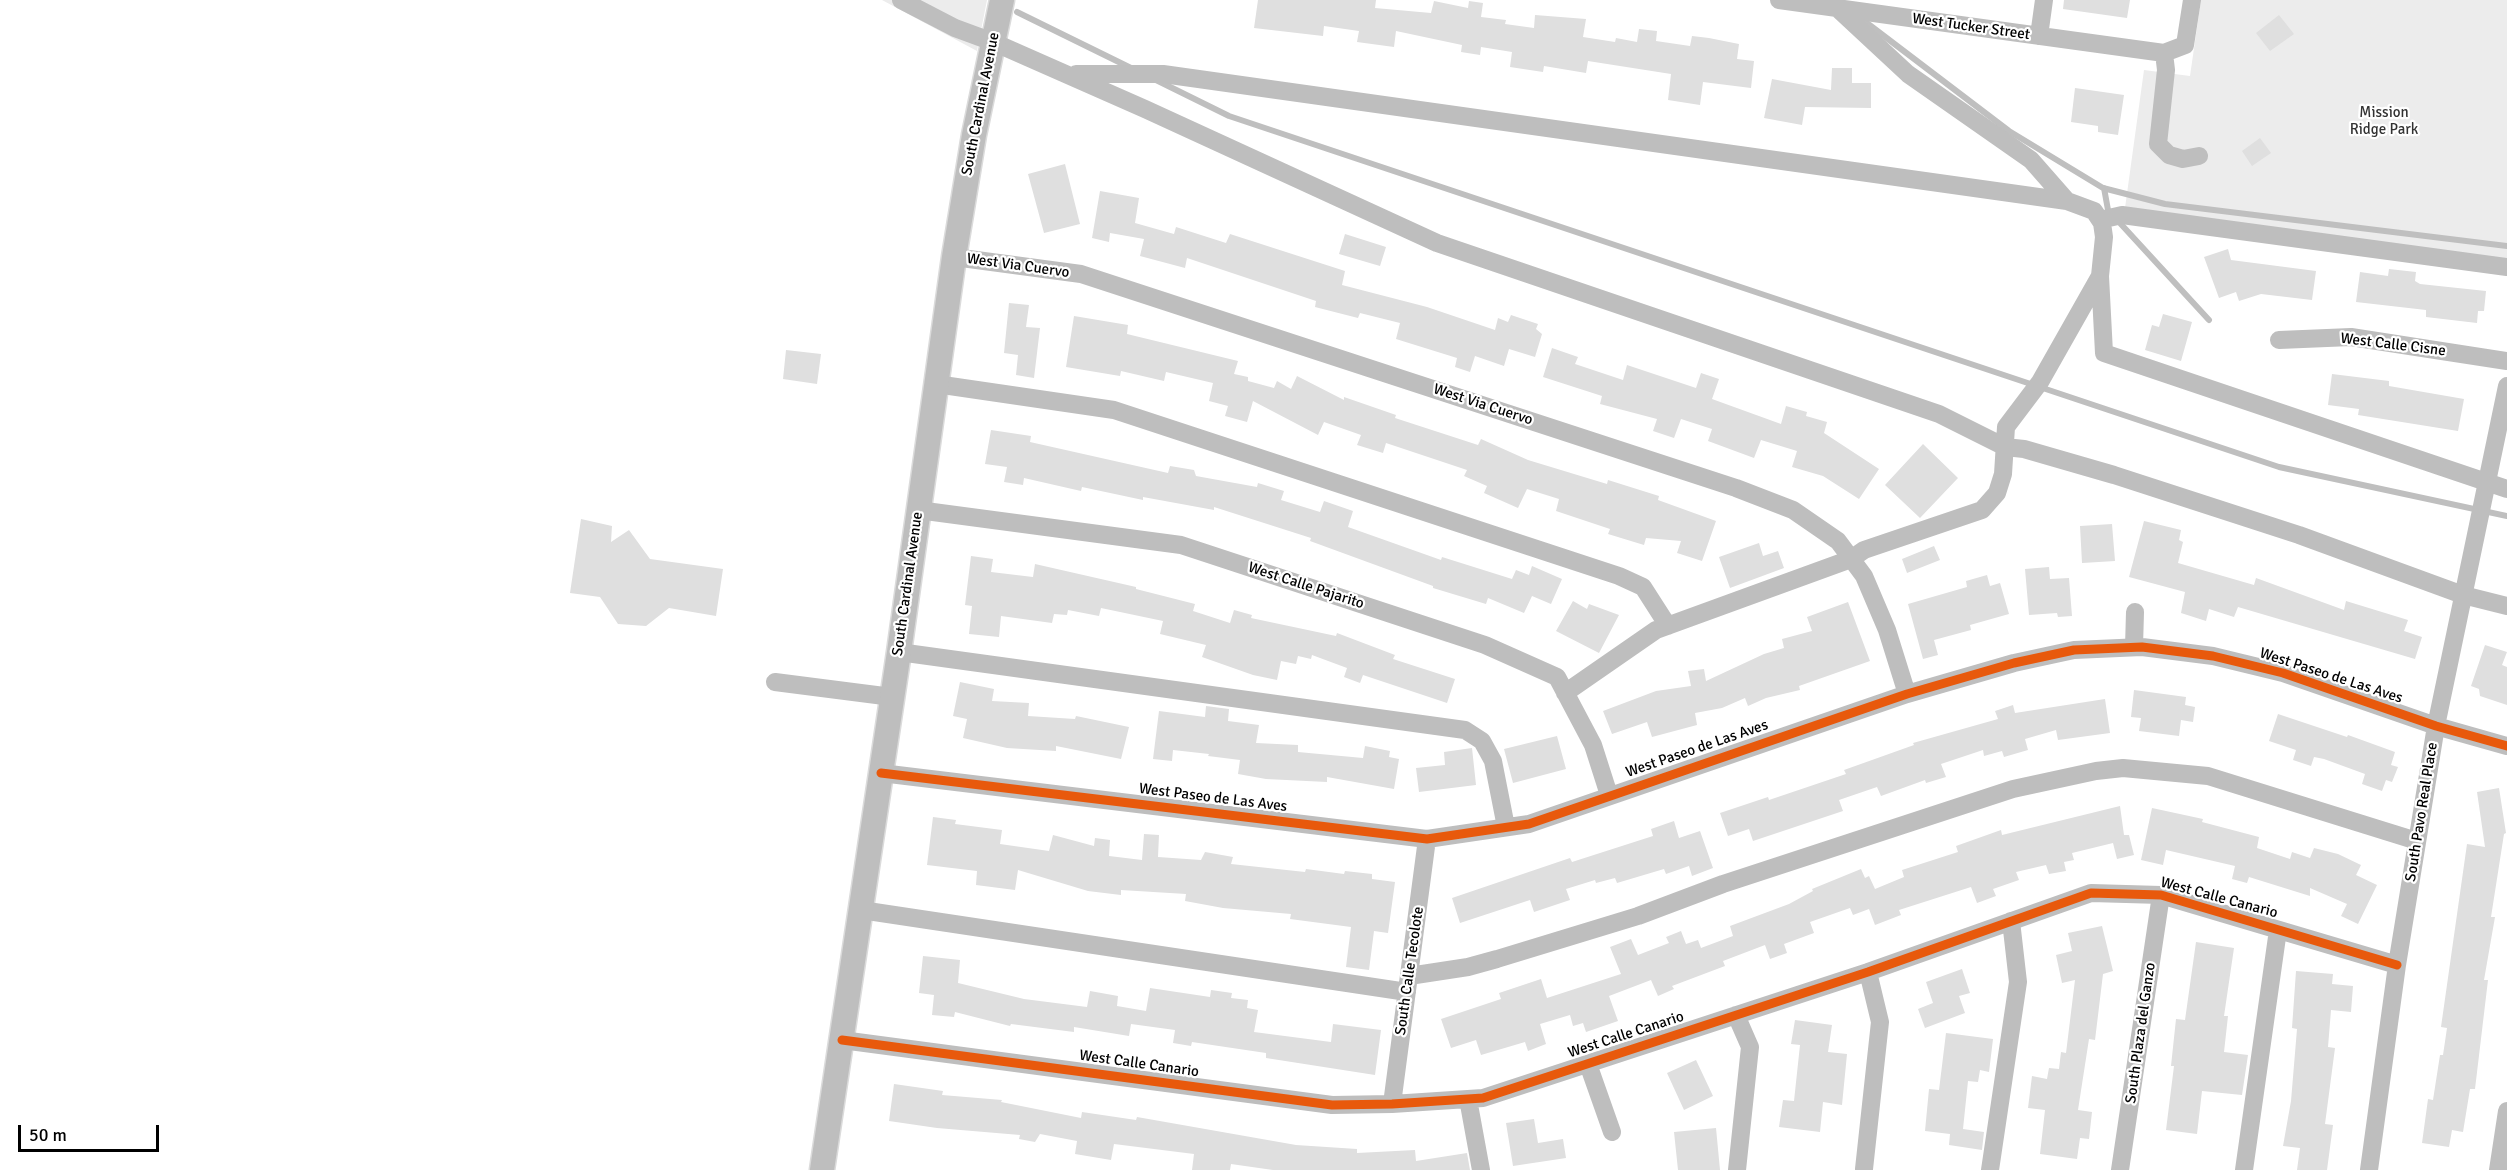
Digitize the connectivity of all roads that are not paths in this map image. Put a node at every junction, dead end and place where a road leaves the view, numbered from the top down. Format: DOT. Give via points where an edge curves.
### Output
graph roads {
  1 [pos="902,0"];
  2 [pos="1002,0"];
  3 [pos="1779,0"];
  4 [pos="1866,0"];
  5 [pos="2044,0"];
  6 [pos="2192,0"];
  7 [pos="1837,8"];
  8 [pos="1883,15"];
  9 [pos="2039,36"];
  10 [pos="993,42"];
  11 [pos="2164,53"];
  12 [pos="1067,74"];
  13 [pos="2199,156"];
  14 [pos="2067,201"];
  15 [pos="2100,220"];
  16 [pos="954,257"];
  17 [pos="2507,267"];
  18 [pos="2100,276"];
  19 [pos="2279,340"];
  20 [pos="2507,361"];
  21 [pos="936,384"];
  22 [pos="2507,386"];
  23 [pos="2005,447"];
  24 [pos="2487,482"];
  25 [pos="2507,489"];
  26 [pos="918,510"];
  27 [pos="1851,559"];
  28 [pos="2463,595"];
  29 [pos="2507,606"];
  30 [pos="2135,612"];
  31 [pos="1668,626"];
  32 [pos="2134,647"];
  33 [pos="899,652"];
  34 [pos="775,682"];
  35 [pos="1565,693"];
  36 [pos="1907,694"];
  37 [pos="892,697"];
  38 [pos="2436,726"];
  39 [pos="2507,746"];
  40 [pos="880,773"];
  41 [pos="1609,795"];
  42 [pos="1506,827"];
  43 [pos="1427,839"];
  44 [pos="2417,841"];
  45 [pos="2161,895"];
  46 [pos="861,910"];
  47 [pos="2011,921"];
  48 [pos="2278,930"];
  49 [pos="2397,964"];
  50 [pos="1868,972"];
  51 [pos="1408,984"];
  52 [pos="1736,1015"];
  53 [pos="842,1040"];
  54 [pos="1588,1064"];
  55 [pos="1468,1099"];
  56 [pos="1392,1104"];
  57 [pos="2507,1111"];
  58 [pos="1612,1132"];
  59 [pos="1864,1169"];
  60 [pos="822,1170"];
  61 [pos="1481,1170"];
  62 [pos="1737,1170"];
  63 [pos="1990,1170"];
  64 [pos="2120,1170"];
  65 [pos="2244,1170"];
  66 [pos="2369,1170"];
  67 [pos="2498,1170"];
  1 -- 10 [label="street" via="955,28"];
  2 -- 10 [label="main road, South Cardinal Avenue"];
  3 -- 7 [label="street, West Tucker Street"];
  4 -- 8 [label="street"];
  5 -- 9 [label="street"];
  6 -- 11 [label="street" via="2186,45"];
  7 -- 8 [label="street, West Tucker Street"];
  7 -- 14 [label="street" via="1908,74 2031,160"];
  8 -- 9 [label="street, West Tucker Street"];
  9 -- 11 [label="street, West Tucker Street"];
  10 -- 12 [label="street"];
  10 -- 16 [label="main road, South Cardinal Avenue"];
  11 -- 13 [label="street" via="2166,70 2158,144 2169,155 2183,159"];
  12 -- 14 [label="street" via="1163,74"];
  12 -- 23 [label="street" via="1437,243 1939,414"];
  14 -- 15 [label="street" via="2094,212"];
  15 -- 17 [label="street" via="2122,215"];
  15 -- 18 [label="street" via="2104,237"];
  16 -- 21 [label="main road, South Cardinal Avenue"];
  16 -- 27 [label="street, West Via Cuervo" via="1081,274 1736,488 1793,510 1839,541"];
  18 -- 23 [label="street" via="2040,382 2006,427"];
  18 -- 24 [label="street" via="2104,353"];
  19 -- 20 [label="street, West Calle Cisne" via="2351,337"];
  21 -- 26 [label="main road, South Cardinal Avenue"];
  21 -- 31 [label="street" via="1114,410 1608,572 1643,587"];
  22 -- 24 [label="street, South Pavo Real Place"];
  23 -- 27 [label="street" via="2003,474 1996,493 1982,510 1864,550"];
  23 -- 28 [label="street" via="2024,449 2300,535"];
  24 -- 25 [label="street"];
  24 -- 28 [label="street, South Pavo Real Place"];
  26 -- 33 [label="main road, South Cardinal Avenue"];
  26 -- 35 [label="street, West Calle Pajarito" via="1181,545 1485,645 1557,677"];
  27 -- 31 [label="street"];
  27 -- 36 [label="street, West Via Cuervo" via="1864,576 1887,630"];
  28 -- 29 [label="street"];
  28 -- 38 [label="street, South Pavo Real Place"];
  30 -- 32 [label="street"];
  31 -- 35 [label="street" via="1656,630"];
  32 -- 36 [label="street, West Paseo de Las Aves" via="2074,650"];
  32 -- 38 [label="street, West Paseo de Las Aves" via="2213,656 2283,673"];
  33 -- 37 [label="main road, South Cardinal Avenue"];
  33 -- 42 [label="street" via="1465,730 1482,741 1493,761"];
  34 -- 37 [label="street"];
  35 -- 41 [label="street, West Calle Pajarito" via="1593,745"];
  36 -- 41 [label="street, West Paseo de Las Aves"];
  37 -- 40 [label="main road, South Cardinal Avenue"];
  38 -- 39 [label="street, West Paseo de Las Aves"];
  38 -- 44 [label="street, South Pavo Real Place"];
  40 -- 43 [label="street, West Paseo de Las Aves"];
  40 -- 46 [label="main road, South Cardinal Avenue"];
  41 -- 42 [label="street, West Paseo de Las Aves" via="1528,824"];
  42 -- 43 [label="street, West Paseo de Las Aves"];
  43 -- 51 [label="street, South Calle Tecolote"];
  44 -- 49 [label="street, South Pavo Real Place"];
  44 -- 51 [label="street" via="2208,776 2123,768 2096,771 2013,789 1723,884 1638,916"];
  45 -- 47 [label="street, West Calle Canario" via="2091,893"];
  45 -- 48 [label="street, West Calle Canario"];
  45 -- 64 [label="street, South Plaza del Ganzo"];
  46 -- 51 [label="street"];
  46 -- 53 [label="main road, South Cardinal Avenue"];
  47 -- 50 [label="street, West Calle Canario"];
  47 -- 63 [label="street" via="2018,982"];
  48 -- 49 [label="street, West Calle Canario"];
  48 -- 65 [label="street"];
  49 -- 66 [label="street, South Pavo Real Place"];
  50 -- 52 [label="street, West Calle Canario"];
  50 -- 59 [label="street" via="1881,1022"];
  51 -- 56 [label="street, South Calle Tecolote"];
  52 -- 54 [label="street, West Calle Canario"];
  52 -- 62 [label="street" via="1750,1047"];
  53 -- 56 [label="street, West Calle Canario" via="1332,1105"];
  53 -- 60 [label="main road, South Cardinal Avenue"];
  54 -- 55 [label="street, West Calle Canario" via="1483,1098"];
  54 -- 58 [label="street, West Calle Canario"];
  55 -- 56 [label="street, West Calle Canario"];
  55 -- 61 [label="street"];
  57 -- 67 [label="street"];
}
